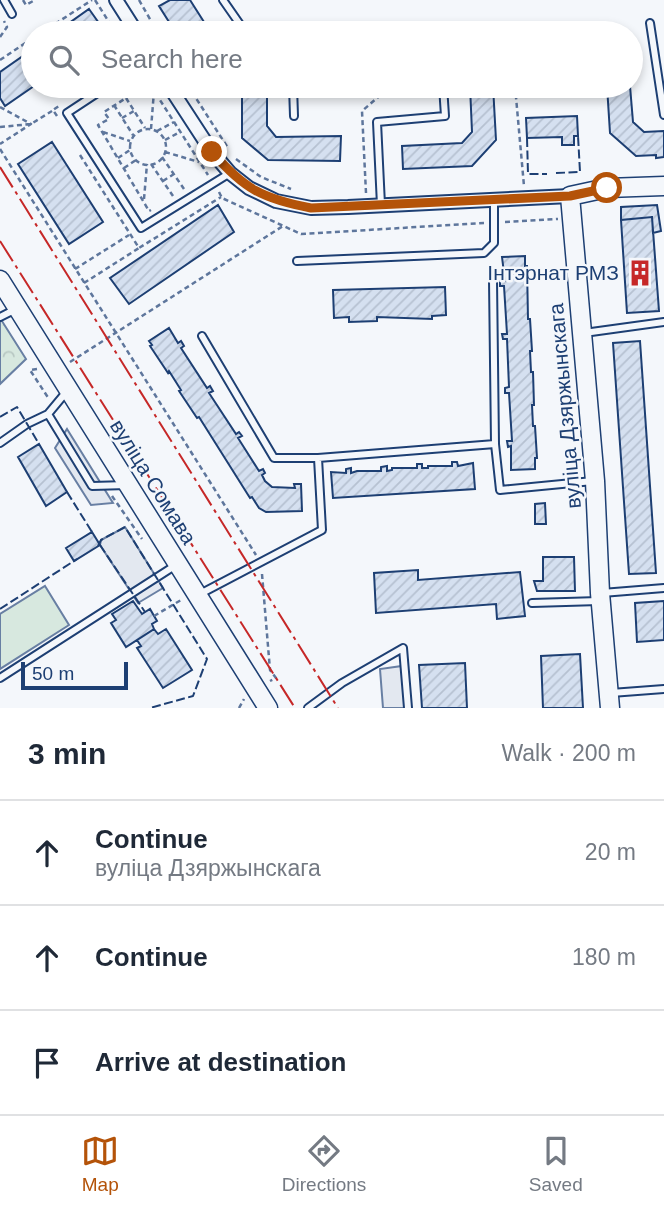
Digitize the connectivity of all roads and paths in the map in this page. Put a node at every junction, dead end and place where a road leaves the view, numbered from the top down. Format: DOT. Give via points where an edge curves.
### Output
graph roads {
  1 [pos="4,0"];
  2 [pos="23,0"];
  3 [pos="35,0"];
  4 [pos="94,0"];
  5 [pos="116,0"];
  6 [pos="139,0"];
  7 [pos="223,0"];
  8 [pos="12,14"];
  9 [pos="0,16"];
  10 [pos="60,21"];
  11 [pos="108,21"];
  12 [pos="129,21"];
  13 [pos="151,21"];
  14 [pos="238,21"];
  15 [pos="650,23"];
  16 [pos="0,37"];
  17 [pos="21,46"];
  18 [pos="0,60"];
  19 [pos="90,98"];
  20 [pos="126,98"];
  21 [pos="153,98"];
  22 [pos="159,98"];
  23 [pos="185,98"];
  24 [pos="188,98"];
  25 [pos="293,98"];
  26 [pos="444,98"];
  27 [pos="516,98"];
  28 [pos="114,105"];
  29 [pos="0,107"];
  30 [pos="53,110"];
  31 [pos="134,111"];
  32 [pos="664,115"];
  33 [pos="294,116"];
  34 [pos="122,118"];
  35 [pos="174,122"];
  36 [pos="31,124"];
  37 [pos="0,127"];
  38 [pos="145,129"];
  39 [pos="151,129"];
  40 [pos="157,131"];
  41 [pos="103,132"];
  42 [pos="180,132"];
  43 [pos="134,136"];
  44 [pos="164,140"];
  45 [pos="131,142"];
  46 [pos="0,144"];
  47 [pos="0,149"];
  48 [pos="130,150"];
  49 [pos="165,152"];
  50 [pos="162,157"];
  51 [pos="118,158"];
  52 [pos="136,160"];
  53 [pos="200,162"];
  54 [pos="149,164"];
  55 [pos="124,168"];
  56 [pos="230,173"];
  57 [pos="174,174"];
  58 [pos="163,181"];
  59 [pos="201,182"];
  60 [pos="213,183"];
  61 [pos="193,186"];
  62 [pos="524,186"];
  63 [pos="664,186"];
  64 [pos="293,190"];
  65 [pos="366,193"];
  66 [pos="570,196"];
  67 [pos="381,199"];
  68 [pos="494,199"];
  69 [pos="144,201"];
  70 [pos="166,202"];
  71 [pos="158,206"];
  72 [pos="571,218"];
  73 [pos="495,223"];
  74 [pos="283,226"];
  75 [pos="129,234"];
  76 [pos="139,248"];
  77 [pos="297,261"];
  78 [pos="75,269"];
  79 [pos="0,280"];
  80 [pos="493,280"];
  81 [pos="84,283"];
  82 [pos="18,308"];
  83 [pos="0,317"];
  84 [pos="664,322"];
  85 [pos="116,333"];
  86 [pos="582,333"];
  87 [pos="202,336"];
  88 [pos="54,367"];
  89 [pos="68,389"];
  90 [pos="54,407"];
  91 [pos="48,414"];
  92 [pos="0,443"];
  93 [pos="495,444"];
  94 [pos="318,458"];
  95 [pos="595,481"];
  96 [pos="128,485"];
  97 [pos="260,562"];
  98 [pos="178,564"];
  99 [pos="664,588"];
  100 [pos="601,597"];
  101 [pos="190,598"];
  102 [pos="532,603"];
  103 [pos="154,616"];
  104 [pos="0,678"];
  105 [pos="664,689"];
  106 [pos="610,701"];
  107 [pos="268,708"];
  108 [pos="308,708"];
  109 [pos="408,708"];
  1 -- 8 [label="lane"];
  2 -- 3 [label="path" via="26,5"];
  4 -- 10 [label="path"];
  4 -- 11 [label="path"];
  5 -- 12 [label="street"];
  6 -- 13 [label="path"];
  7 -- 14 [label="lane"];
  9 -- 16 [label="path" via="8,27"];
  15 -- 32 [label="lane"];
  17 -- 18 [label="path"];
  19 -- 60 [label="lane" via="67,113 141,228"];
  20 -- 28 [label="path"];
  20 -- 31 [label="path"];
  21 -- 39 [label="path"];
  22 -- 35 [label="path"];
  23 -- 56 [label="street" via="212,152"];
  24 -- 64 [label="path" via="231,154 261,177"];
  25 -- 33 [label="lane"];
  26 -- 67 [label="lane" via="445,116 377,122"];
  27 -- 62 [label="path"];
  28 -- 34 [label="path"];
  28 -- 41 [label="path" via="104,112 109,119 98,125"];
  29 -- 36 [label="path"];
  30 -- 36 [label="path"];
  31 -- 34 [label="path"];
  31 -- 38 [label="path"];
  34 -- 43 [label="path"];
  35 -- 40 [label="path"];
  35 -- 42 [label="path"];
  36 -- 37 [label="path"];
  36 -- 46 [label="path"];
  38 -- 39 [label="path"];
  38 -- 43 [label="path"];
  39 -- 40 [label="path"];
  40 -- 44 [label="path"];
  41 -- 45 [label="path"];
  41 -- 51 [label="path"];
  42 -- 44 [label="path"];
  42 -- 53 [label="path"];
  43 -- 45 [label="path"];
  44 -- 49 [label="path"];
  45 -- 48 [label="path"];
  47 -- 78 [label="path"];
  48 -- 51 [label="path"];
  48 -- 52 [label="path"];
  49 -- 50 [label="path"];
  49 -- 53 [label="path"];
  50 -- 54 [label="path"];
  50 -- 57 [label="path"];
  51 -- 55 [label="path"];
  52 -- 54 [label="path"];
  52 -- 55 [label="path"];
  53 -- 59 [label="path" via="209,177"];
  54 -- 58 [label="path"];
  54 -- 69 [label="path"];
  55 -- 69 [label="path"];
  56 -- 60 [label="lane"];
  56 -- 67 [label="street" via="276,201 311,208"];
  57 -- 58 [label="path"];
  57 -- 61 [label="path" via="185,191"];
  58 -- 70 [label="path" via="174,197"];
  60 -- 74 [label="path" via="222,198"];
  63 -- 66 [label="street" via="607,188"];
  65 -- 67 [label="path"];
  66 -- 68 [label="street"];
  66 -- 72 [label="street, вуліца Дзяржынскага"];
  67 -- 68 [label="street"];
  68 -- 73 [label="lane"];
  69 -- 71 [label="path" via="149,211"];
  72 -- 73 [label="path"];
  72 -- 86 [label="street, вуліца Дзяржынскага"];
  73 -- 74 [label="path" via="301,234"];
  73 -- 77 [label="lane" via="495,243 484,253"];
  74 -- 85 [label="path"];
  75 -- 78 [label="path"];
  76 -- 81 [label="path"];
  78 -- 81 [label="path"];
  79 -- 82 [label="street, вуліца Сомава"];
  80 -- 93 [label="lane"];
  81 -- 85 [label="path"];
  82 -- 83 [label="lane"];
  82 -- 88 [label="street, вуліца Сомава"];
  84 -- 86 [label="lane"];
  85 -- 88 [label="path" via="65,365"];
  85 -- 97 [label="path"];
  86 -- 95 [label="street, вуліца Дзяржынскага"];
  87 -- 94 [label="lane" via="274,458"];
  88 -- 89 [label="street, вуліца Сомава"];
  88 -- 90 [label="path" via="30,370"];
  89 -- 90 [label="lane"];
  89 -- 96 [label="street, вуліца Сомава"];
  90 -- 91 [label="lane"];
  91 -- 92 [label="lane"];
  91 -- 96 [label="lane" via="92,486"];
  93 -- 94 [label="lane"];
  93 -- 95 [label="lane" via="500,489"];
  94 -- 97 [label="lane" via="322,530"];
  95 -- 100 [label="street, вуліца Дзяржынскага"];
  96 -- 98 [label="street, вуліца Сомава"];
  97 -- 101 [label="lane"];
  98 -- 101 [label="street, вуліца Сомава"];
  98 -- 104 [label="lane"];
  99 -- 100 [label="lane"];
  100 -- 102 [label="lane"];
  100 -- 106 [label="street, вуліца Дзяржынскага"];
  101 -- 103 [label="path"];
  101 -- 107 [label="street, вуліца Сомава"];
  105 -- 106 [label="lane"];
  108 -- 109 [label="lane" via="403,648"];
}
